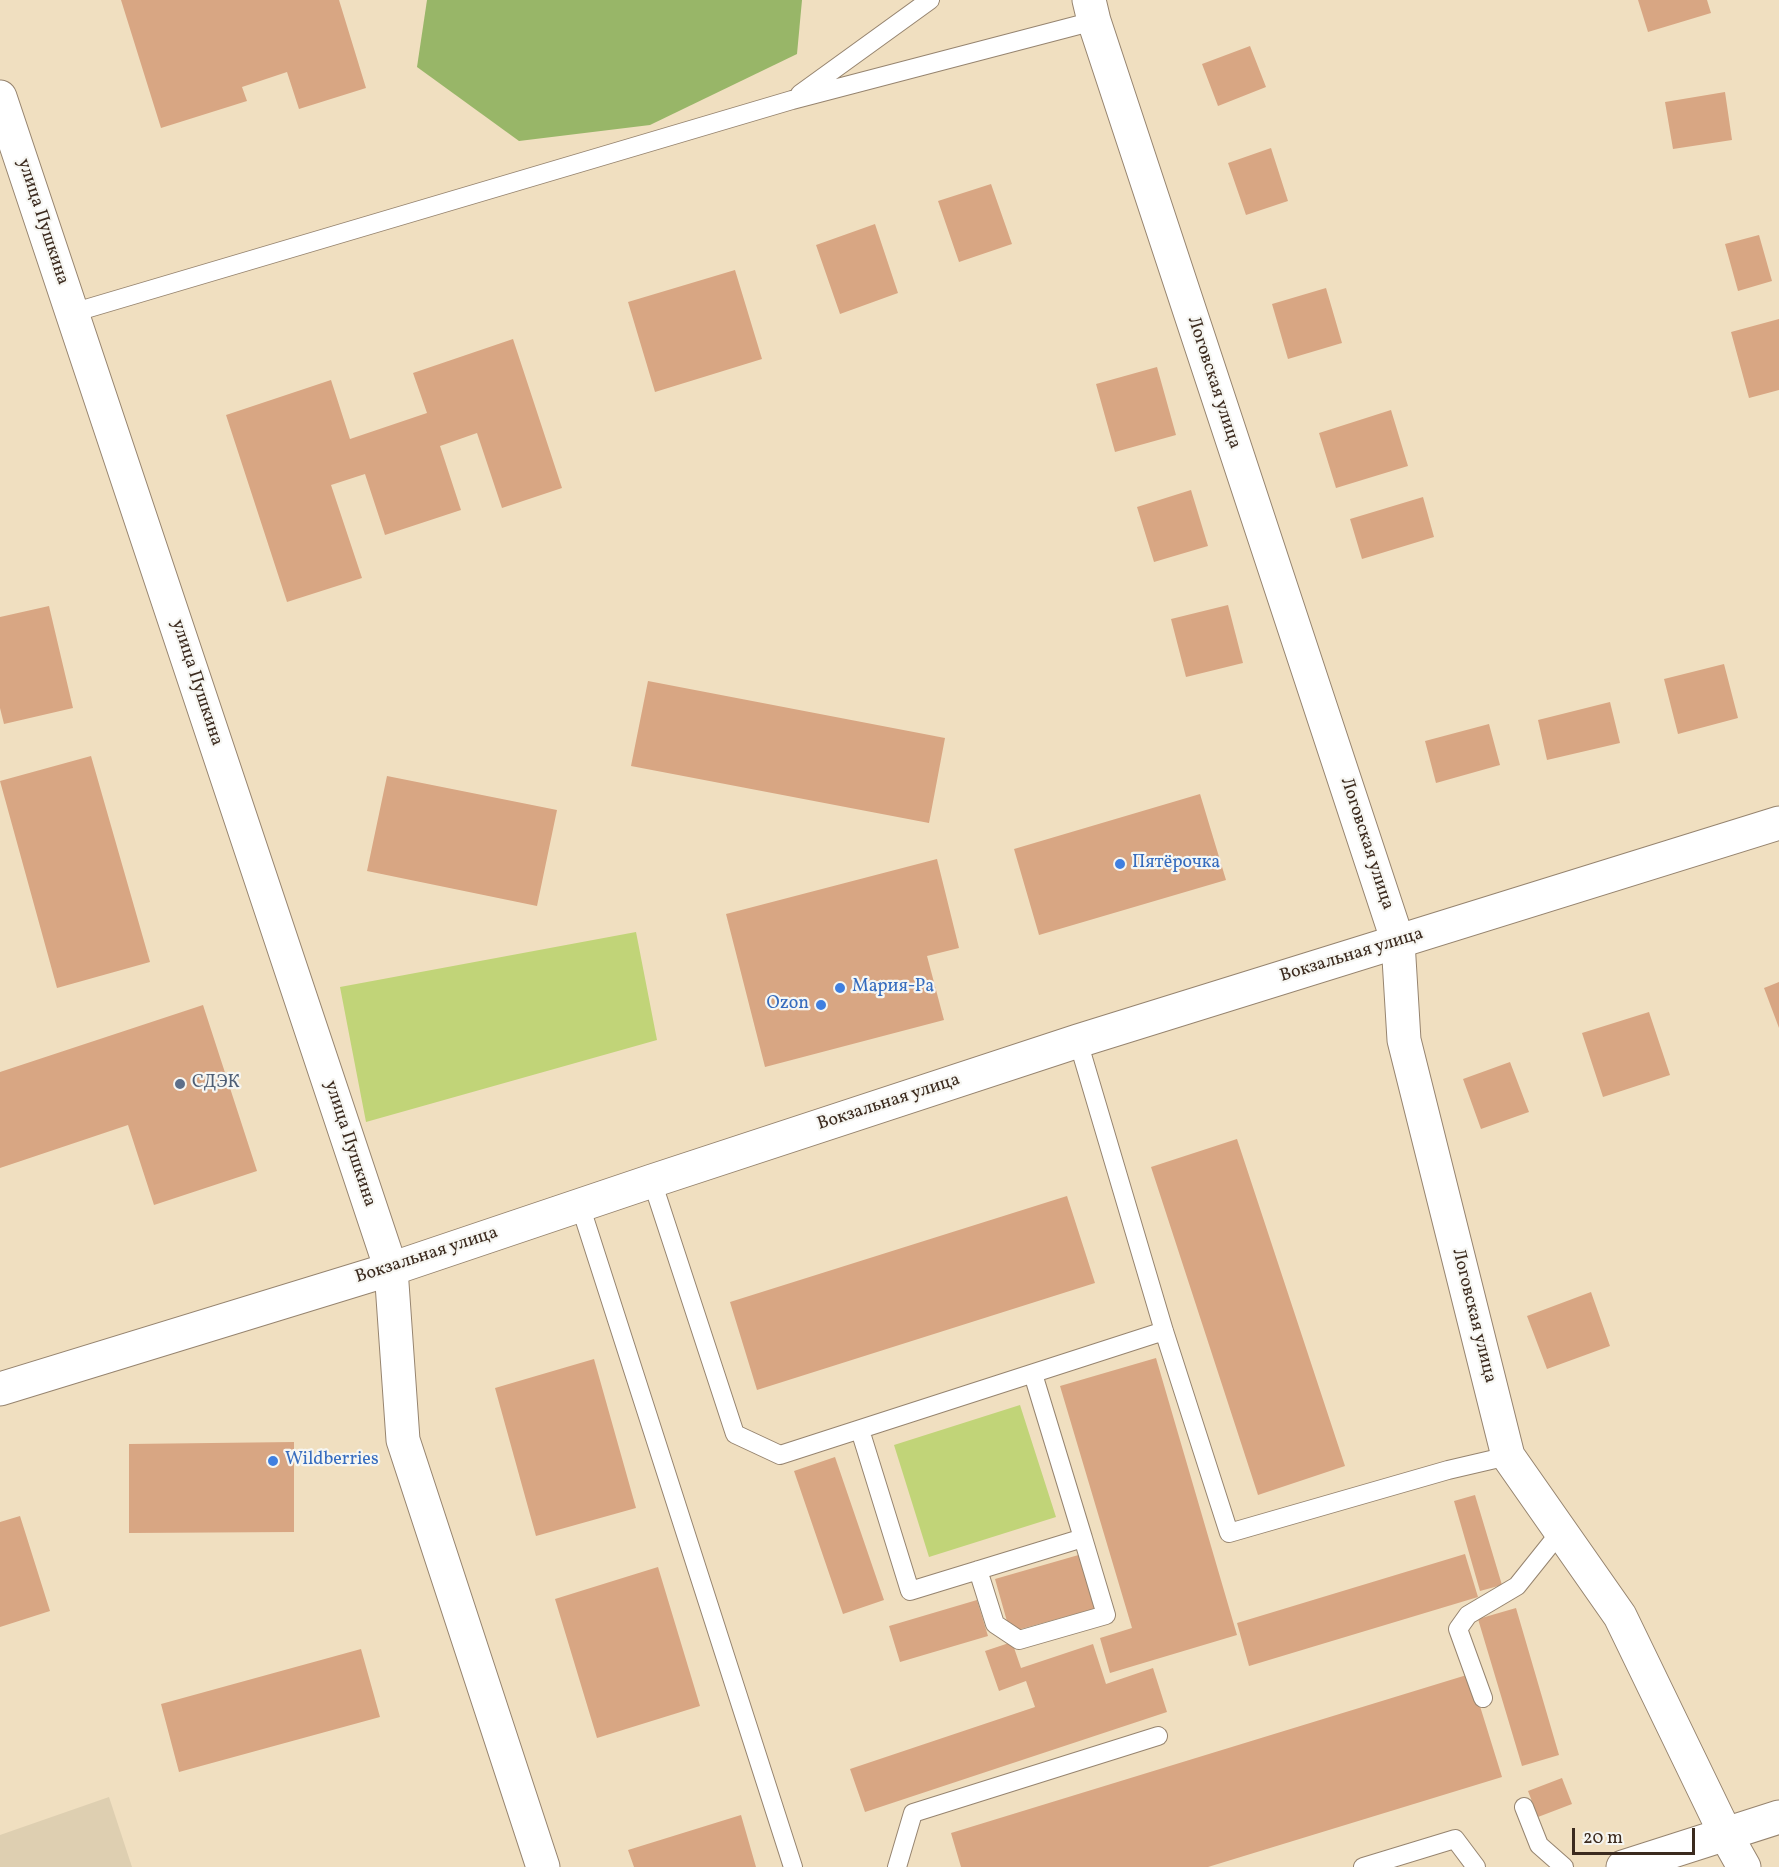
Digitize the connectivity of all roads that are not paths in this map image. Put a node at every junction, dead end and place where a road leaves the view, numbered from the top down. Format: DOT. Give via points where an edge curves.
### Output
graph roads {
  1 [pos="930,0"];
  2 [pos="1091,10"];
  3 [pos="0,98"];
  4 [pos="792,100"];
  5 [pos="72,313"];
  6 [pos="1779,823"];
  7 [pos="1398,942"];
  8 [pos="1078,1041"];
  9 [pos="652,1181"];
  10 [pos="580,1204"];
  11 [pos="391,1269"];
  12 [pos="1164,1331"];
  13 [pos="1033,1374"];
  14 [pos="0,1389"];
  15 [pos="860,1430"];
  16 [pos="1508,1456"];
  17 [pos="1561,1531"];
  18 [pos="1083,1538"];
  19 [pos="978,1570"];
  20 [pos="1483,1698"];
  21 [pos="1158,1736"];
  22 [pos="1524,1807"];
  23 [pos="1779,1817"];
  24 [pos="1726,1835"];
  25 [pos="543,1867"];
  26 [pos="793,1867"];
  27 [pos="897,1867"];
  28 [pos="1364,1867"];
  29 [pos="1476,1867"];
  30 [pos="1564,1867"];
  31 [pos="1623,1867"];
  32 [pos="1744,1867"];
  1 -- 4 [label="lane"];
  2 -- 4 [label="lane"];
  2 -- 7 [label="street, Логовская улица"];
  3 -- 5 [label="street, улица Пушкина"];
  4 -- 5 [label="lane"];
  5 -- 11 [label="street, улица Пушкина"];
  6 -- 7 [label="street, Вокзальная улица"];
  7 -- 8 [label="street, Вокзальная улица"];
  7 -- 16 [label="street, Логовская улица" via="1404,1040"];
  8 -- 9 [label="street, Вокзальная улица"];
  8 -- 12 [label="lane"];
  9 -- 10 [label="street, Вокзальная улица"];
  9 -- 15 [label="lane" via="735,1434 780,1455"];
  10 -- 11 [label="street, Вокзальная улица"];
  10 -- 26 [label="lane"];
  11 -- 14 [label="street, Вокзальная улица"];
  11 -- 25 [label="street, улица Пушкина" via="403,1440"];
  12 -- 13 [label="lane"];
  12 -- 16 [label="lane" via="1229,1533"];
  13 -- 15 [label="lane"];
  13 -- 18 [label="lane"];
  15 -- 19 [label="lane" via="910,1591"];
  16 -- 17 [label="street, Логовская улица"];
  17 -- 20 [label="lane" via="1517,1586 1468,1615 1458,1629"];
  17 -- 24 [label="street, Логовская улица" via="1620,1616"];
  18 -- 19 [label="lane"];
  18 -- 19 [label="lane" via="1106,1615 1019,1640 995,1624"];
  21 -- 27 [label="lane" via="913,1813"];
  22 -- 30 [label="lane" via="1539,1845"];
  23 -- 24 [label="street"];
  24 -- 31 [label="street"];
  24 -- 32 [label="street, Логовская улица"];
  28 -- 29 [label="lane" via="1455,1839"];
}
